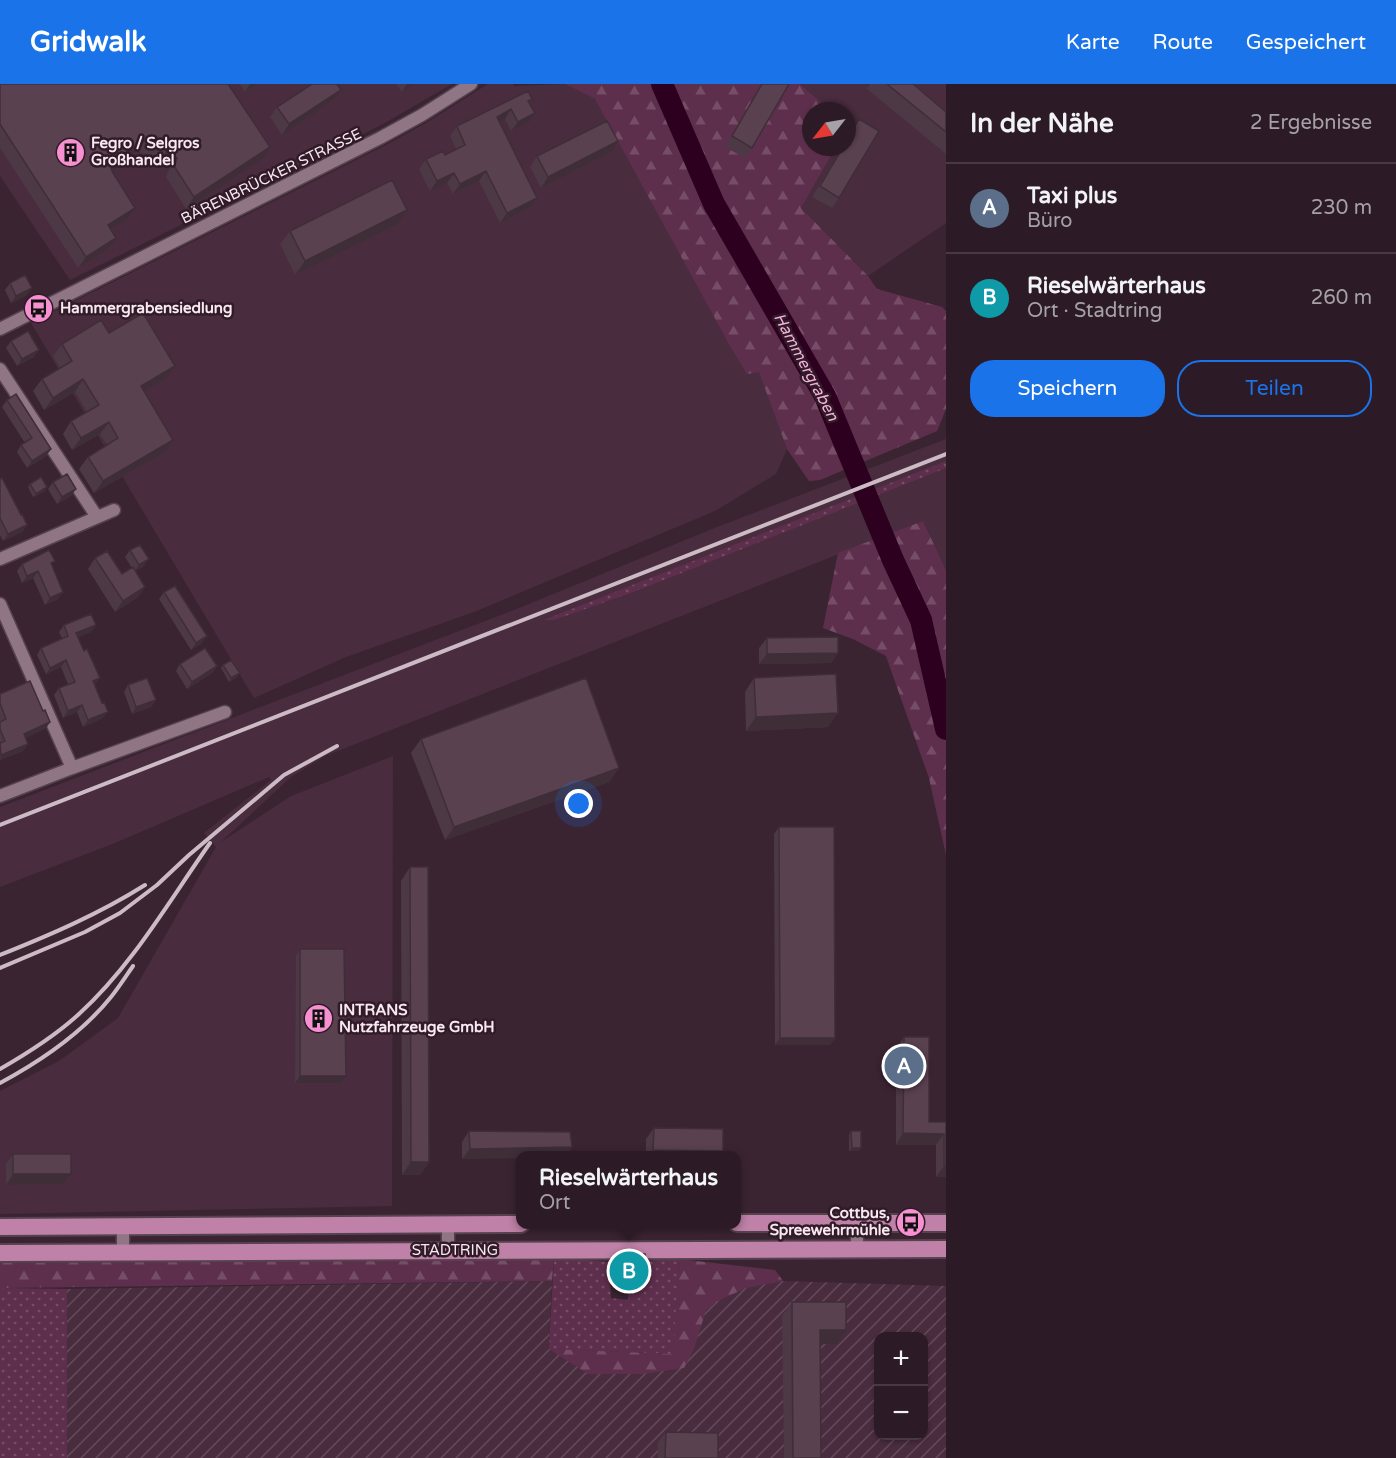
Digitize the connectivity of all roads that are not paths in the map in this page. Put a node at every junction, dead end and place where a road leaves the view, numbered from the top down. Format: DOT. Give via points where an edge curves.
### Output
graph roads {
  1 [pos="471,84"];
  2 [pos="0,328"];
  3 [pos="0,369"];
  4 [pos="114,510"];
  5 [pos="97,517"];
  6 [pos="0,559"];
  7 [pos="0,604"];
  8 [pos="225,712"];
  9 [pos="72,768"];
  10 [pos="0,796"];
  11 [pos="856,1222"];
  12 [pos="946,1222"];
  13 [pos="741,1223"];
  14 [pos="516,1224"];
  15 [pos="448,1225"];
  16 [pos="123,1226"];
  17 [pos="0,1227"];
  18 [pos="857,1248"];
  19 [pos="946,1249"];
  20 [pos="448,1250"];
  21 [pos="0,1252"];
  22 [pos="123,1252"];
  1 -- 2 [label="street, BÄRENBRÜCKER STRASSE" via="380,138"];
  3 -- 5 [label="street"];
  4 -- 5 [label="street"];
  5 -- 6 [label="street"];
  7 -- 9 [label="street"];
  8 -- 9 [label="street"];
  9 -- 10 [label="street"];
  11 -- 12 [label="main road"];
  11 -- 13 [label="main road"];
  11 -- 18 [label="street"];
  14 -- 15 [label="main road, STADTRING"];
  15 -- 16 [label="main road, STADTRING"];
  15 -- 20 [label="street"];
  16 -- 17 [label="main road, STADTRING"];
  16 -- 22 [label="street"];
  18 -- 19 [label="main road, STADTRING"];
  18 -- 20 [label="main road, STADTRING"];
  20 -- 22 [label="main road, STADTRING"];
  21 -- 22 [label="main road, STADTRING"];
}
